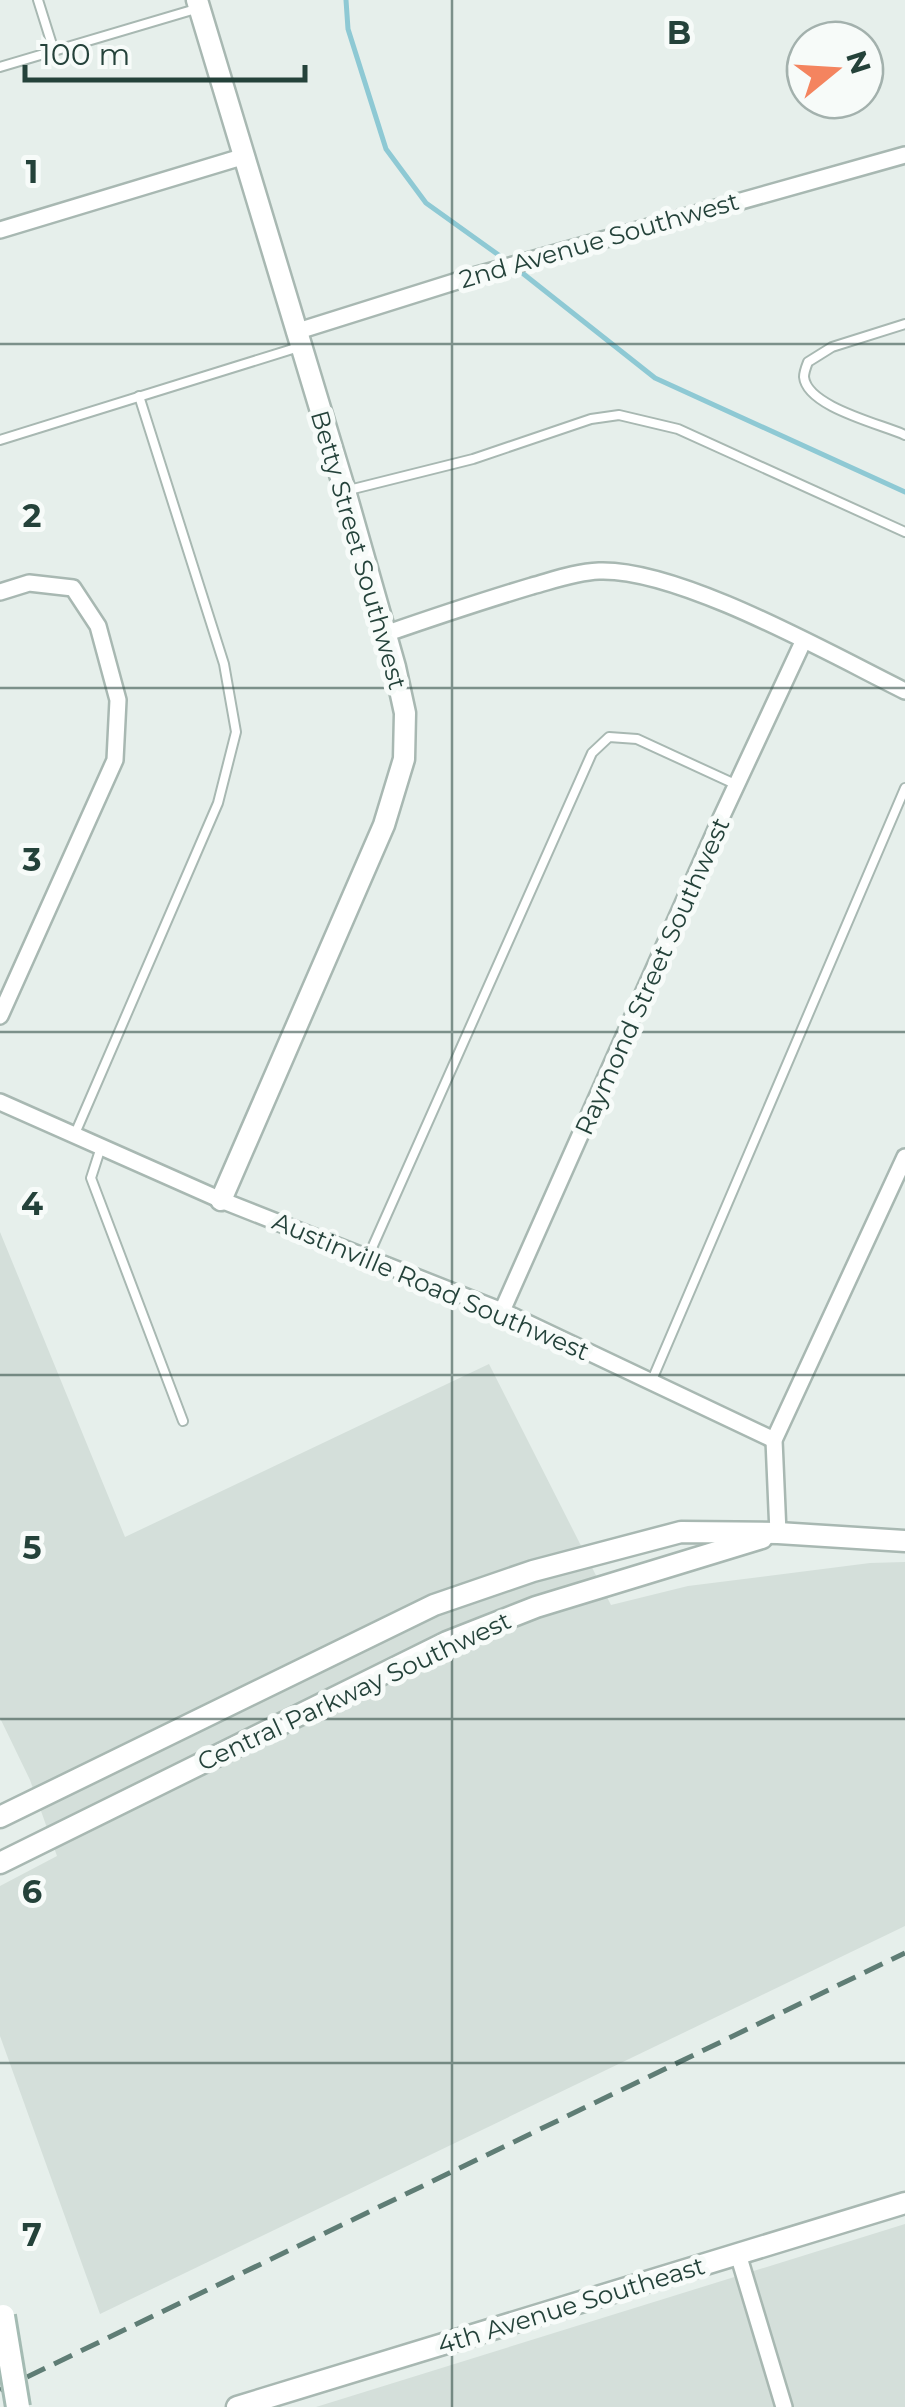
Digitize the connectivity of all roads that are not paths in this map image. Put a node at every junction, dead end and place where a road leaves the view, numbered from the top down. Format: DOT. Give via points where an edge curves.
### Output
graph roads {
  1 [pos="38,0"];
  2 [pos="198,4"];
  3 [pos="54,51"];
  4 [pos="0,67"];
  5 [pos="905,155"];
  6 [pos="245,156"];
  7 [pos="0,230"];
  8 [pos="905,324"];
  9 [pos="297,340"];
  10 [pos="139,396"];
  11 [pos="905,436"];
  12 [pos="0,440"];
  13 [pos="345,490"];
  14 [pos="905,532"];
  15 [pos="0,592"];
  16 [pos="385,634"];
  17 [pos="804,642"];
  18 [pos="905,690"];
  19 [pos="737,785"];
  20 [pos="905,788"];
  21 [pos="0,1016"];
  22 [pos="0,1102"];
  23 [pos="74,1136"];
  24 [pos="101,1147"];
  25 [pos="904,1161"];
  26 [pos="221,1200"];
  27 [pos="368,1257"];
  28 [pos="502,1311"];
  29 [pos="652,1380"];
  30 [pos="184,1422"];
  31 [pos="774,1440"];
  32 [pos="778,1533"];
  33 [pos="905,1541"];
  34 [pos="0,1818"];
  35 [pos="0,1863"];
  36 [pos="905,2204"];
  37 [pos="738,2254"];
  38 [pos="3,2316"];
  39 [pos="18,2407"];
  40 [pos="237,2407"];
  41 [pos="784,2407"];
  1 -- 3 [label="lane"];
  2 -- 3 [label="lane"];
  2 -- 6 [label="street, Betty Street Southwest"];
  3 -- 4 [label="lane"];
  5 -- 9 [label="street, 2nd Avenue Southwest" via="470,276"];
  6 -- 7 [label="street"];
  6 -- 9 [label="street, Betty Street Southwest"];
  8 -- 11 [label="lane" via="832,347 808,362 804,377 811,394"];
  9 -- 10 [label="lane"];
  9 -- 13 [label="street, Betty Street Southwest"];
  10 -- 12 [label="lane"];
  10 -- 23 [label="lane" via="224,664 236,732 218,803"];
  13 -- 14 [label="lane" via="618,415 678,429"];
  13 -- 16 [label="street, Betty Street Southwest"];
  15 -- 21 [label="street" via="29,583 73,588 98,626 118,700 115,760"];
  16 -- 17 [label="street" via="504,594 604,570 670,583"];
  16 -- 26 [label="street, Betty Street Southwest" via="405,712 400,776"];
  17 -- 18 [label="street"];
  17 -- 19 [label="street, Raymond Street Southwest"];
  19 -- 27 [label="lane" via="637,739 609,737 592,753"];
  19 -- 28 [label="street, Raymond Street Southwest"];
  20 -- 29 [label="lane"];
  22 -- 23 [label="street, Austinville Road Southwest"];
  23 -- 24 [label="street, Austinville Road Southwest"];
  24 -- 26 [label="street, Austinville Road Southwest"];
  24 -- 30 [label="lane" via="91,1178"];
  25 -- 31 [label="street"];
  26 -- 27 [label="street, Austinville Road Southwest"];
  27 -- 28 [label="street, Austinville Road Southwest"];
  28 -- 29 [label="street, Austinville Road Southwest"];
  29 -- 31 [label="street, Austinville Road Southwest"];
  31 -- 32 [label="street"];
  32 -- 33 [label="street, Central Parkway Southwest"];
  32 -- 34 [label="street, Central Parkway Southwest" via="681,1532 484,1586"];
  32 -- 35 [label="street, Central Parkway Southwest" via="536,1607 447,1642"];
  36 -- 37 [label="street, 4th Avenue Southeast"];
  37 -- 40 [label="street, 4th Avenue Southeast"];
  37 -- 41 [label="street"];
  38 -- 39 [label="main road, bridge"];
}
